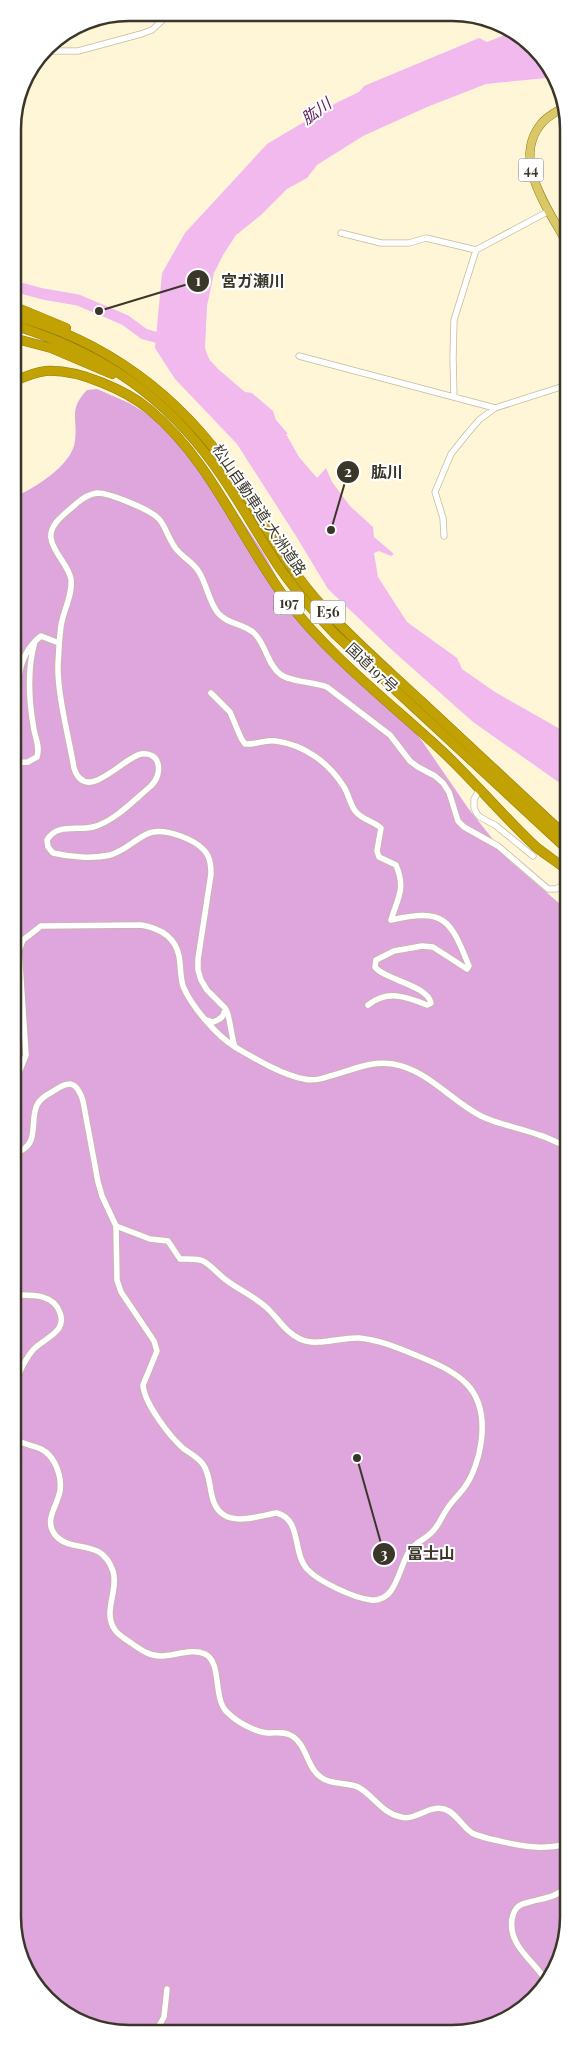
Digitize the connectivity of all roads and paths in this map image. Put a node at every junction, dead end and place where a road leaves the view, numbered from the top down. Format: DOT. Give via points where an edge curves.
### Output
graph roads {
  1 [pos="162,21"];
  2 [pos="55,51"];
  3 [pos="558,111"];
  4 [pos="549,211"];
  5 [pos="560,231"];
  6 [pos="341,233"];
  7 [pos="476,250"];
  8 [pos="21,309"];
  9 [pos="21,319"];
  10 [pos="21,328"];
  11 [pos="21,340"];
  12 [pos="299,356"];
  13 [pos="120,362"];
  14 [pos="21,378"];
  15 [pos="560,387"];
  16 [pos="150,394"];
  17 [pos="454,396"];
  18 [pos="495,408"];
  19 [pos="444,536"];
  20 [pos="35,641"];
  21 [pos="59,643"];
  22 [pos="21,669"];
  23 [pos="211,693"];
  24 [pos="21,762"];
  25 [pos="480,789"];
  26 [pos="560,831"];
  27 [pos="560,843"];
  28 [pos="533,856"];
  29 [pos="560,865"];
  30 [pos="560,887"];
  31 [pos="21,945"];
  32 [pos="21,980"];
  33 [pos="368,1006"];
  34 [pos="225,1008"];
  35 [pos="207,1020"];
  36 [pos="234,1047"];
  37 [pos="21,1068"];
  38 [pos="560,1144"];
  39 [pos="21,1151"];
  40 [pos="116,1226"];
  41 [pos="21,1295"];
  42 [pos="21,1369"];
  43 [pos="21,1443"];
  44 [pos="560,1845"];
  45 [pos="560,1894"];
  46 [pos="542,1977"];
  47 [pos="166,1989"];
  48 [pos="159,2025"];
  1 -- 2 [label="street" via="141,34 78,51"];
  3 -- 4 [label="main road, 44" via="541,124 529,152 535,183"];
  4 -- 5 [label="main road, 44"];
  4 -- 7 [label="street"];
  6 -- 7 [label="street" via="381,243 409,244 426,238"];
  7 -- 17 [label="street" via="454,320"];
  8 -- 13 [label="highway" via="78,333"];
  9 -- 13 [label="highway, 松山自動車道;大洲道路 / E56" via="66,334"];
  10 -- 16 [label="highway, 松山自動車道;大洲道路 / E56" via="86,353"];
  11 -- 16 [label="highway" via="50,348 108,372"];
  12 -- 17 [label="street"];
  13 -- 26 [label="highway, 松山自動車道;大洲道路 / E56" via="179,408 212,446 285,558 322,606"];
  14 -- 25 [label="highway, 国道197号 / 197" via="48,371 66,373 119,390 149,409 176,435 206,472 286,599 343,660"];
  15 -- 18 [label="street"];
  16 -- 27 [label="highway, 松山自動車道;大洲道路 / E56" via="206,454 277,564 315,613"];
  17 -- 18 [label="street"];
  18 -- 19 [label="street" via="479,420 451,454 440,478 435,492 443,518"];
  20 -- 21 [label="street" via="41,636"];
  20 -- 22 [label="street" via="26,652"];
  20 -- 24 [label="street" via="31,654 30,686 39,752 37,757"];
  21 -- 30 [label="street" via="71,579 51,539 54,525 90,494 106,495 150,512 163,523 179,553 195,565 218,613 254,633 274,669 290,679 327,687 390,735 418,768 443,783 458,821 464,827 498,846 548,889"];
  21 -- 34 [label="street" via="59,681 76,775 87,783 95,782 133,756 144,753 153,757 160,773 151,786 111,819 90,828 51,832 48,847 53,854 99,857 124,849 148,833 160,830 180,836 203,849 211,864 211,874 198,970 207,990"];
  23 -- 33 [label="street" via="230,712 246,744 276,741 298,747 322,760 345,789 354,810 381,828 379,857 396,865 402,889 391,920 432,915 452,928 460,942 469,966 467,970 433,947 394,952 376,960 375,967 379,972 428,996 431,1003 384,995"];
  25 -- 28 [label="street" via="474,798 476,814 495,824"];
  25 -- 29 [label="highway, 国道197号 / 197" via="537,847"];
  31 -- 35 [label="street" via="41,926 152,926 163,931 176,947 183,986"];
  32 -- 37 [label="street" via="26,1055"];
  34 -- 35 [label="street" via="220,1020"];
  34 -- 36 [label="street"];
  35 -- 36 [label="street" via="224,1041"];
  36 -- 38 [label="street" via="305,1080 330,1077 377,1063 407,1068 420,1072 454,1100 484,1117"];
  39 -- 40 [label="street" via="31,1141 36,1106 44,1096 68,1083 75,1086 83,1100 102,1196"];
  40 -- 40 [label="street" via="150,1239 168,1241 180,1259 202,1260 266,1307 284,1328 300,1339 310,1342 373,1339 434,1362 470,1386 482,1417 480,1453 470,1479 434,1530 413,1546 388,1595 380,1600 364,1598 318,1578 306,1569 290,1520 283,1515 235,1518 224,1515 217,1508 206,1468 174,1438 143,1389 144,1378 157,1350 117,1280"];
  41 -- 42 [label="street" via="46,1297 60,1310 62,1319 58,1328 41,1342"];
  43 -- 44 [label="street" via="43,1449 56,1467 60,1494 50,1517 56,1536 99,1552 113,1572 109,1614 116,1633 150,1654 204,1654 211,1659 219,1697 227,1713 257,1730 282,1732 295,1737 320,1777 356,1786 391,1813 402,1818 411,1817 436,1808 446,1810 472,1833 481,1836 535,1848"];
  45 -- 46 [label="street" via="524,1903 513,1914 516,1943"];
  47 -- 48 [label="street" via="164,2017"];
}
